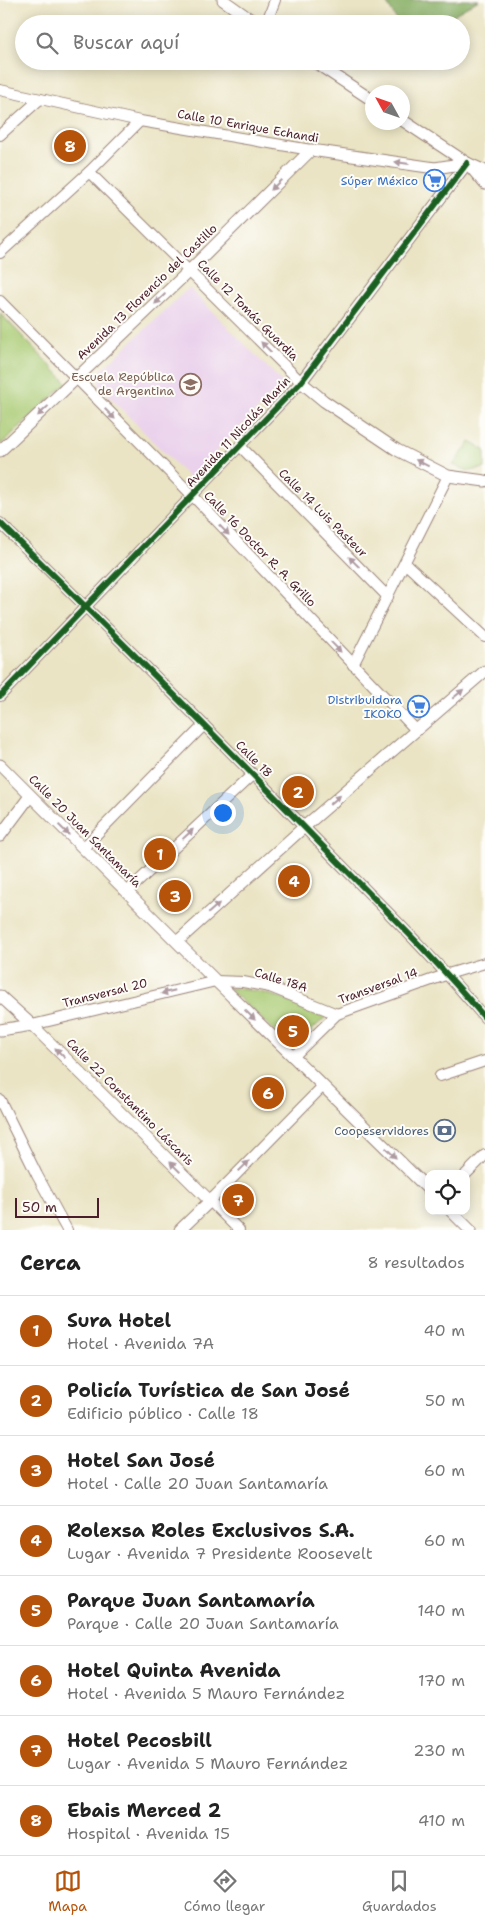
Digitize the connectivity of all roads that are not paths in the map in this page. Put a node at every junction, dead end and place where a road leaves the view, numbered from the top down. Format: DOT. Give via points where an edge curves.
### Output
graph roads {
  1 [pos="223,0"];
  2 [pos="275,0"];
  3 [pos="244,15"];
  4 [pos="269,15"];
  5 [pos="327,70"];
  6 [pos="0,90"];
  7 [pos="365,95"];
  8 [pos="40,99"];
  9 [pos="140,121"];
  10 [pos="410,125"];
  11 [pos="0,135"];
  12 [pos="310,150"];
  13 [pos="467,164"];
  14 [pos="485,171"];
  15 [pos="89,172"];
  16 [pos="485,184"];
  17 [pos="0,253"];
  18 [pos="189,272"];
  19 [pos="0,301"];
  20 [pos="76,380"];
  21 [pos="301,382"];
  22 [pos="240,446"];
  23 [pos="0,451"];
  24 [pos="448,476"];
  25 [pos="485,481"];
  26 [pos="193,496"];
  27 [pos="0,523"];
  28 [pos="406,564"];
  29 [pos="388,597"];
  30 [pos="86,606"];
  31 [pos="485,636"];
  32 [pos="353,665"];
  33 [pos="485,671"];
  34 [pos="0,696"];
  35 [pos="204,724"];
  36 [pos="416,730"];
  37 [pos="0,765"];
  38 [pos="253,774"];
  39 [pos="30,796"];
  40 [pos="304,827"];
  41 [pos="0,836"];
  42 [pos="83,848"];
  43 [pos="127,892"];
  44 [pos="178,941"];
  45 [pos="485,963"];
  46 [pos="448,974"];
  47 [pos="216,981"];
  48 [pos="0,996"];
  49 [pos="337,1014"];
  50 [pos="485,1018"];
  51 [pos="32,1025"];
  52 [pos="0,1030"];
  53 [pos="293,1057"];
  54 [pos="485,1061"];
  55 [pos="440,1076"];
  56 [pos="323,1086"];
  57 [pos="0,1100"];
  58 [pos="485,1155"];
  59 [pos="470,1170"];
  60 [pos="425,1186"];
  61 [pos="210,1201"];
  62 [pos="455,1215"];
  63 [pos="67,1230"];
  64 [pos="180,1230"];
  65 [pos="239,1230"];
  66 [pos="470,1230"];
  1 -- 3 [label="street"];
  2 -- 4 [label="street"];
  5 -- 7 [label="street"];
  6 -- 8 [label="street, Calle 10 Enrique Echandi"];
  8 -- 9 [label="street, Calle 10 Enrique Echandi"];
  8 -- 11 [label="street"];
  9 -- 12 [label="street, Calle 10 Enrique Echandi"];
  9 -- 15 [label="street"];
  10 -- 13 [label="street"];
  13 -- 12 [label="street, Calle 10 Enrique Echandi, one-way" via="435,168"];
  12 -- 18 [label="street, Avenida 13 Florencio del Castillo, one-way"];
  13 -- 14 [label="street"];
  13 -- 16 [label="street"];
  13 -- 21 [label="street, Avenida 11 Nicolás Marín"];
  15 -- 17 [label="street"];
  15 -- 18 [label="street, Calle 12 Tomás Guardia"];
  18 -- 20 [label="street, Avenida 13 Florencio del Castillo, one-way"];
  21 -- 18 [label="street, Calle 12 Tomás Guardia, one-way"];
  19 -- 20 [label="street, Calle 16 Doctor R. A. Grillo"];
  20 -- 23 [label="street, Avenida 13 Florencio del Castillo, one-way"];
  20 -- 26 [label="street, Calle 16 Doctor R. A. Grillo, one-way"];
  21 -- 22 [label="street, Avenida 11 Nicolás Marín"];
  24 -- 21 [label="street, Calle 12 Tomás Guardia, one-way" via="388,444"];
  22 -- 26 [label="street, Avenida 11 Nicolás Marín"];
  29 -- 22 [label="street, Calle 14 Luis Pasteur, one-way"];
  24 -- 25 [label="street, Calle 12 Tomás Guardia"];
  24 -- 28 [label="street"];
  26 -- 30 [label="street, Avenida 11 Nicolás Marín"];
  26 -- 32 [label="street, Calle 16 Doctor R. A. Grillo, one-way"];
  27 -- 30 [label="street, Calle 18"];
  28 -- 29 [label="street"];
  28 -- 31 [label="street"];
  29 -- 32 [label="street"];
  30 -- 34 [label="street, Avenida 11 Nicolás Marín"];
  30 -- 35 [label="street, Calle 18"];
  32 -- 36 [label="street, Calle 16 Doctor R. A. Grillo"];
  36 -- 33 [label="street, one-way"];
  35 -- 38 [label="street, Calle 18"];
  35 -- 42 [label="street"];
  40 -- 36 [label="street, one-way"];
  37 -- 39 [label="street, Calle 20 Juan Santamaría"];
  38 -- 40 [label="street, Calle 18"];
  43 -- 38 [label="street, one-way"];
  39 -- 41 [label="street"];
  39 -- 42 [label="street, Calle 20 Juan Santamaría, one-way"];
  44 -- 40 [label="street, one-way"];
  40 -- 46 [label="street, Calle 18"];
  42 -- 43 [label="street, Calle 20 Juan Santamaría"];
  43 -- 44 [label="street, Calle 20 Juan Santamaría"];
  44 -- 47 [label="street, Calle 20 Juan Santamaría"];
  45 -- 46 [label="street, Transversal 14"];
  46 -- 49 [label="street, Transversal 14"];
  46 -- 50 [label="street, Calle 18"];
  47 -- 49 [label="street, Calle 18A" via="270,987"];
  47 -- 51 [label="street, Transversal 20, one-way"];
  47 -- 53 [label="street, Calle 20 Juan Santamaría, one-way"];
  48 -- 51 [label="street, Calle 22 Constantino Láscaris"];
  49 -- 53 [label="street"];
  51 -- 52 [label="street, Transversal 20"];
  61 -- 51 [label="street, Calle 22 Constantino Láscaris, one-way"];
  53 -- 56 [label="street, Calle 20 Juan Santamaría"];
  54 -- 55 [label="street"];
  56 -- 60 [label="street, Calle 20 Juan Santamaría, one-way"];
  61 -- 56 [label="street, one-way"];
  57 -- 63 [label="street"];
  58 -- 59 [label="street"];
  61 -- 64 [label="street"];
  61 -- 65 [label="street, Calle 22 Constantino Láscaris"];
  62 -- 66 [label="street"];
}
